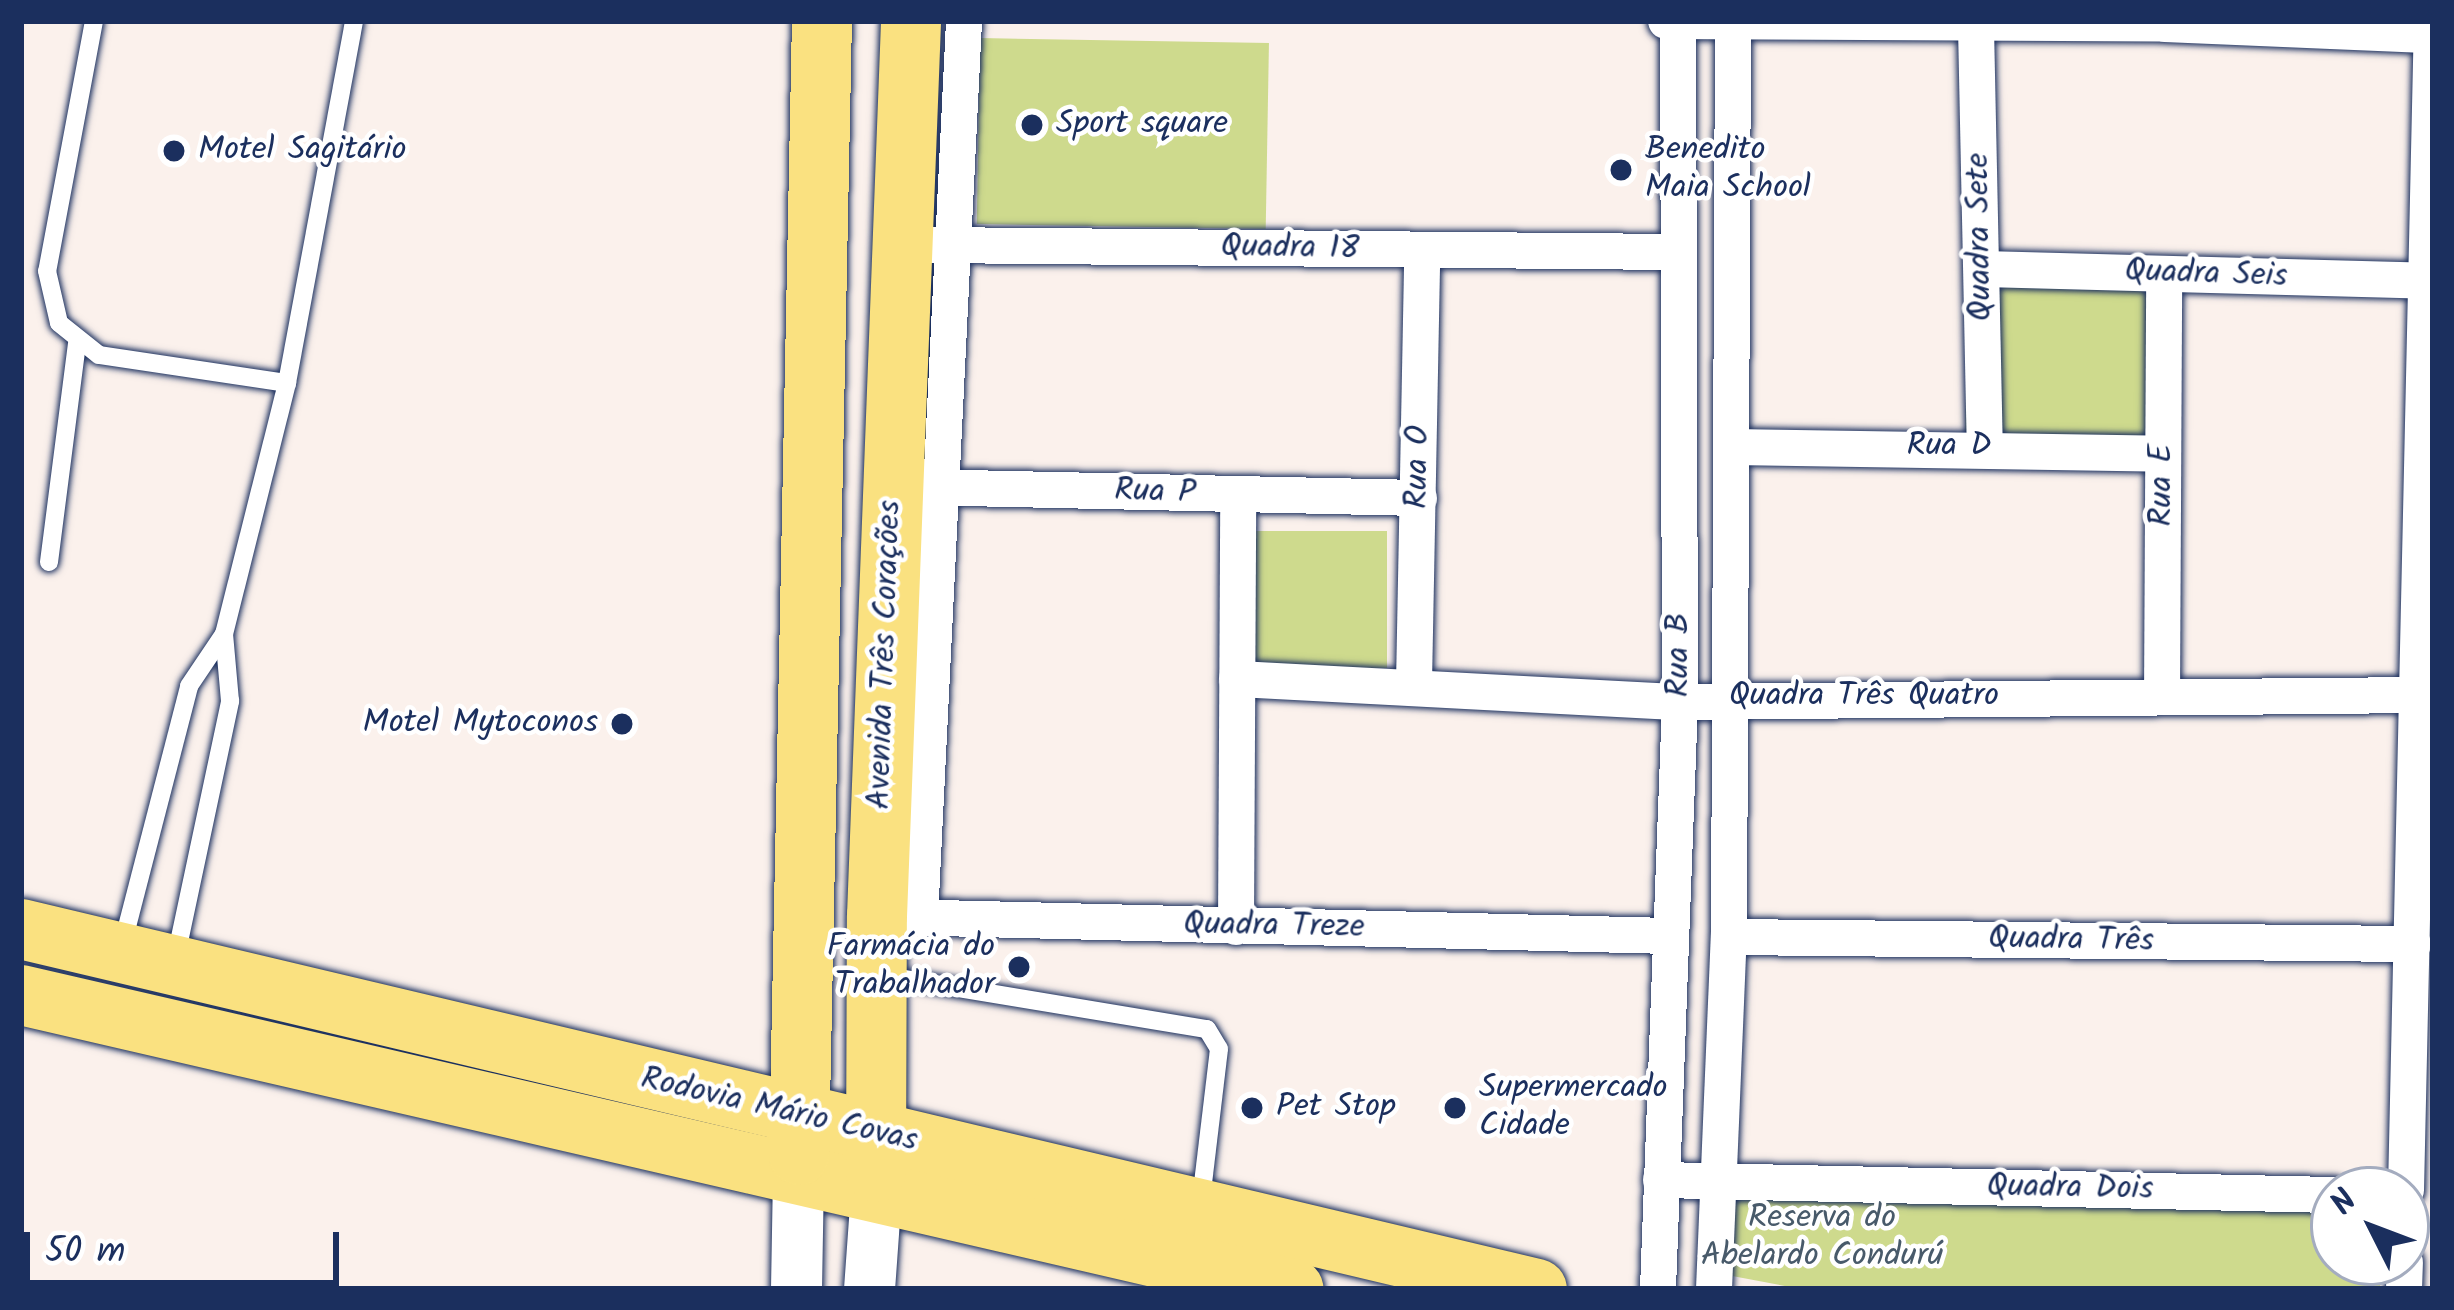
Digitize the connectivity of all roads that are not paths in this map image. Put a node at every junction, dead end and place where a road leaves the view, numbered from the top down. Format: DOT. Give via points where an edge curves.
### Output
graph roads {
  1 [pos="94,21"];
  2 [pos="354,21"];
  3 [pos="821,21"];
  4 [pos="911,21"];
  5 [pos="964,21"];
  6 [pos="1666,21"];
  7 [pos="1678,21"];
  8 [pos="2432,21"];
  9 [pos="2165,22"];
  10 [pos="1733,24"];
  11 [pos="1976,27"];
  12 [pos="2432,35"];
  13 [pos="928,245"];
  14 [pos="1422,251"];
  15 [pos="1678,252"];
  16 [pos="1983,269"];
  17 [pos="2164,274"];
  18 [pos="2428,281"];
  19 [pos="77,343"];
  20 [pos="287,383"];
  21 [pos="1734,447"];
  22 [pos="1984,447"];
  23 [pos="2163,454"];
  24 [pos="916,486"];
  25 [pos="1238,496"];
  26 [pos="1419,498"];
  27 [pos="49,562"];
  28 [pos="224,634"];
  29 [pos="1237,679"];
  30 [pos="1414,684"];
  31 [pos="1728,695"];
  32 [pos="2420,695"];
  33 [pos="2162,697"];
  34 [pos="1680,702"];
  35 [pos="1236,927"];
  36 [pos="21,929"];
  37 [pos="891,936"];
  38 [pos="1671,936"];
  39 [pos="1730,938"];
  40 [pos="2414,944"];
  41 [pos="148,959"];
  42 [pos="21,995"];
  43 [pos="799,1146"];
  44 [pos="877,1163"];
  45 [pos="2407,1166"];
  46 [pos="1661,1180"];
  47 [pos="1724,1182"];
  48 [pos="2310,1194"];
  49 [pos="1199,1209"];
  50 [pos="796,1289"];
  51 [pos="869,1289"];
  52 [pos="1293,1289"];
  53 [pos="1538,1289"];
  54 [pos="1658,1289"];
  55 [pos="1714,1289"];
  1 -- 19 [label="lane" via="47,271 58,322"];
  2 -- 20 [label="lane"];
  3 -- 43 [label="main road"];
  4 -- 13 [label="main road, Avenida Três Corações"];
  5 -- 13 [label="street"];
  6 -- 7 [label="street"];
  7 -- 10 [label="street"];
  7 -- 15 [label="street, Rua B"];
  8 -- 12 [label="street"];
  9 -- 11 [label="street"];
  9 -- 12 [label="street"];
  10 -- 11 [label="street"];
  10 -- 21 [label="street, Rua B"];
  11 -- 16 [label="street, Quadra Sete"];
  12 -- 18 [label="street"];
  13 -- 14 [label="street, Quadra 18"];
  13 -- 24 [label="main road, Avenida Três Corações"];
  14 -- 15 [label="street, Quadra 18"];
  14 -- 26 [label="street, Rua O"];
  15 -- 34 [label="street, Rua B"];
  16 -- 17 [label="street, Quadra Seis"];
  16 -- 22 [label="street, Quadra Sete"];
  17 -- 18 [label="street, Quadra Seis"];
  17 -- 23 [label="street, Rua E"];
  18 -- 32 [label="street"];
  19 -- 20 [label="lane" via="99,355"];
  19 -- 27 [label="lane"];
  20 -- 28 [label="lane"];
  21 -- 22 [label="street, Rua D"];
  21 -- 31 [label="street, Rua B"];
  22 -- 23 [label="street, Rua D"];
  23 -- 33 [label="street, Rua E"];
  24 -- 25 [label="street, Rua P"];
  24 -- 37 [label="main road, Avenida Três Corações"];
  25 -- 26 [label="street, Rua P"];
  25 -- 29 [label="street"];
  26 -- 30 [label="street, Rua O"];
  28 -- 41 [label="lane" via="230,701"];
  28 -- 41 [label="lane" via="189,686"];
  29 -- 30 [label="street, Quadra Três Quatro"];
  29 -- 35 [label="street"];
  30 -- 34 [label="street, Quadra Três Quatro"];
  31 -- 33 [label="street, Quadra Três Quatro"];
  31 -- 34 [label="street, Quadra Três Quatro"];
  31 -- 39 [label="street, Rua B"];
  32 -- 33 [label="street, Quadra Três Quatro"];
  32 -- 40 [label="street"];
  34 -- 38 [label="street, Rua B"];
  35 -- 37 [label="street, Quadra Treze"];
  35 -- 38 [label="street, Quadra Treze"];
  36 -- 41 [label="main road, Rodovia Mário Covas"];
  37 -- 44 [label="main road, Avenida Três Corações"];
  37 -- 49 [label="lane" via="1207,1029 1219,1049"];
  38 -- 46 [label="street, Rua B"];
  39 -- 40 [label="street, Quadra Três"];
  39 -- 47 [label="street, Rua B"];
  40 -- 45 [label="street"];
  41 -- 43 [label="main road, Rodovia Mário Covas"];
  42 -- 43 [label="main road, Rodovia Mário Covas"];
  43 -- 44 [label="main road, Rodovia Mário Covas"];
  43 -- 50 [label="street"];
  44 -- 49 [label="main road, Rodovia Mário Covas"];
  44 -- 51 [label="street, Avenida Três Corações"];
  44 -- 52 [label="main road, Rodovia Mário Covas"];
  46 -- 47 [label="street, Quadra Dois"];
  46 -- 54 [label="street, Rua B"];
  47 -- 48 [label="street, Quadra Dois"];
  47 -- 55 [label="street, Rua B"];
  49 -- 53 [label="main road, Rodovia Mário Covas"];
}
